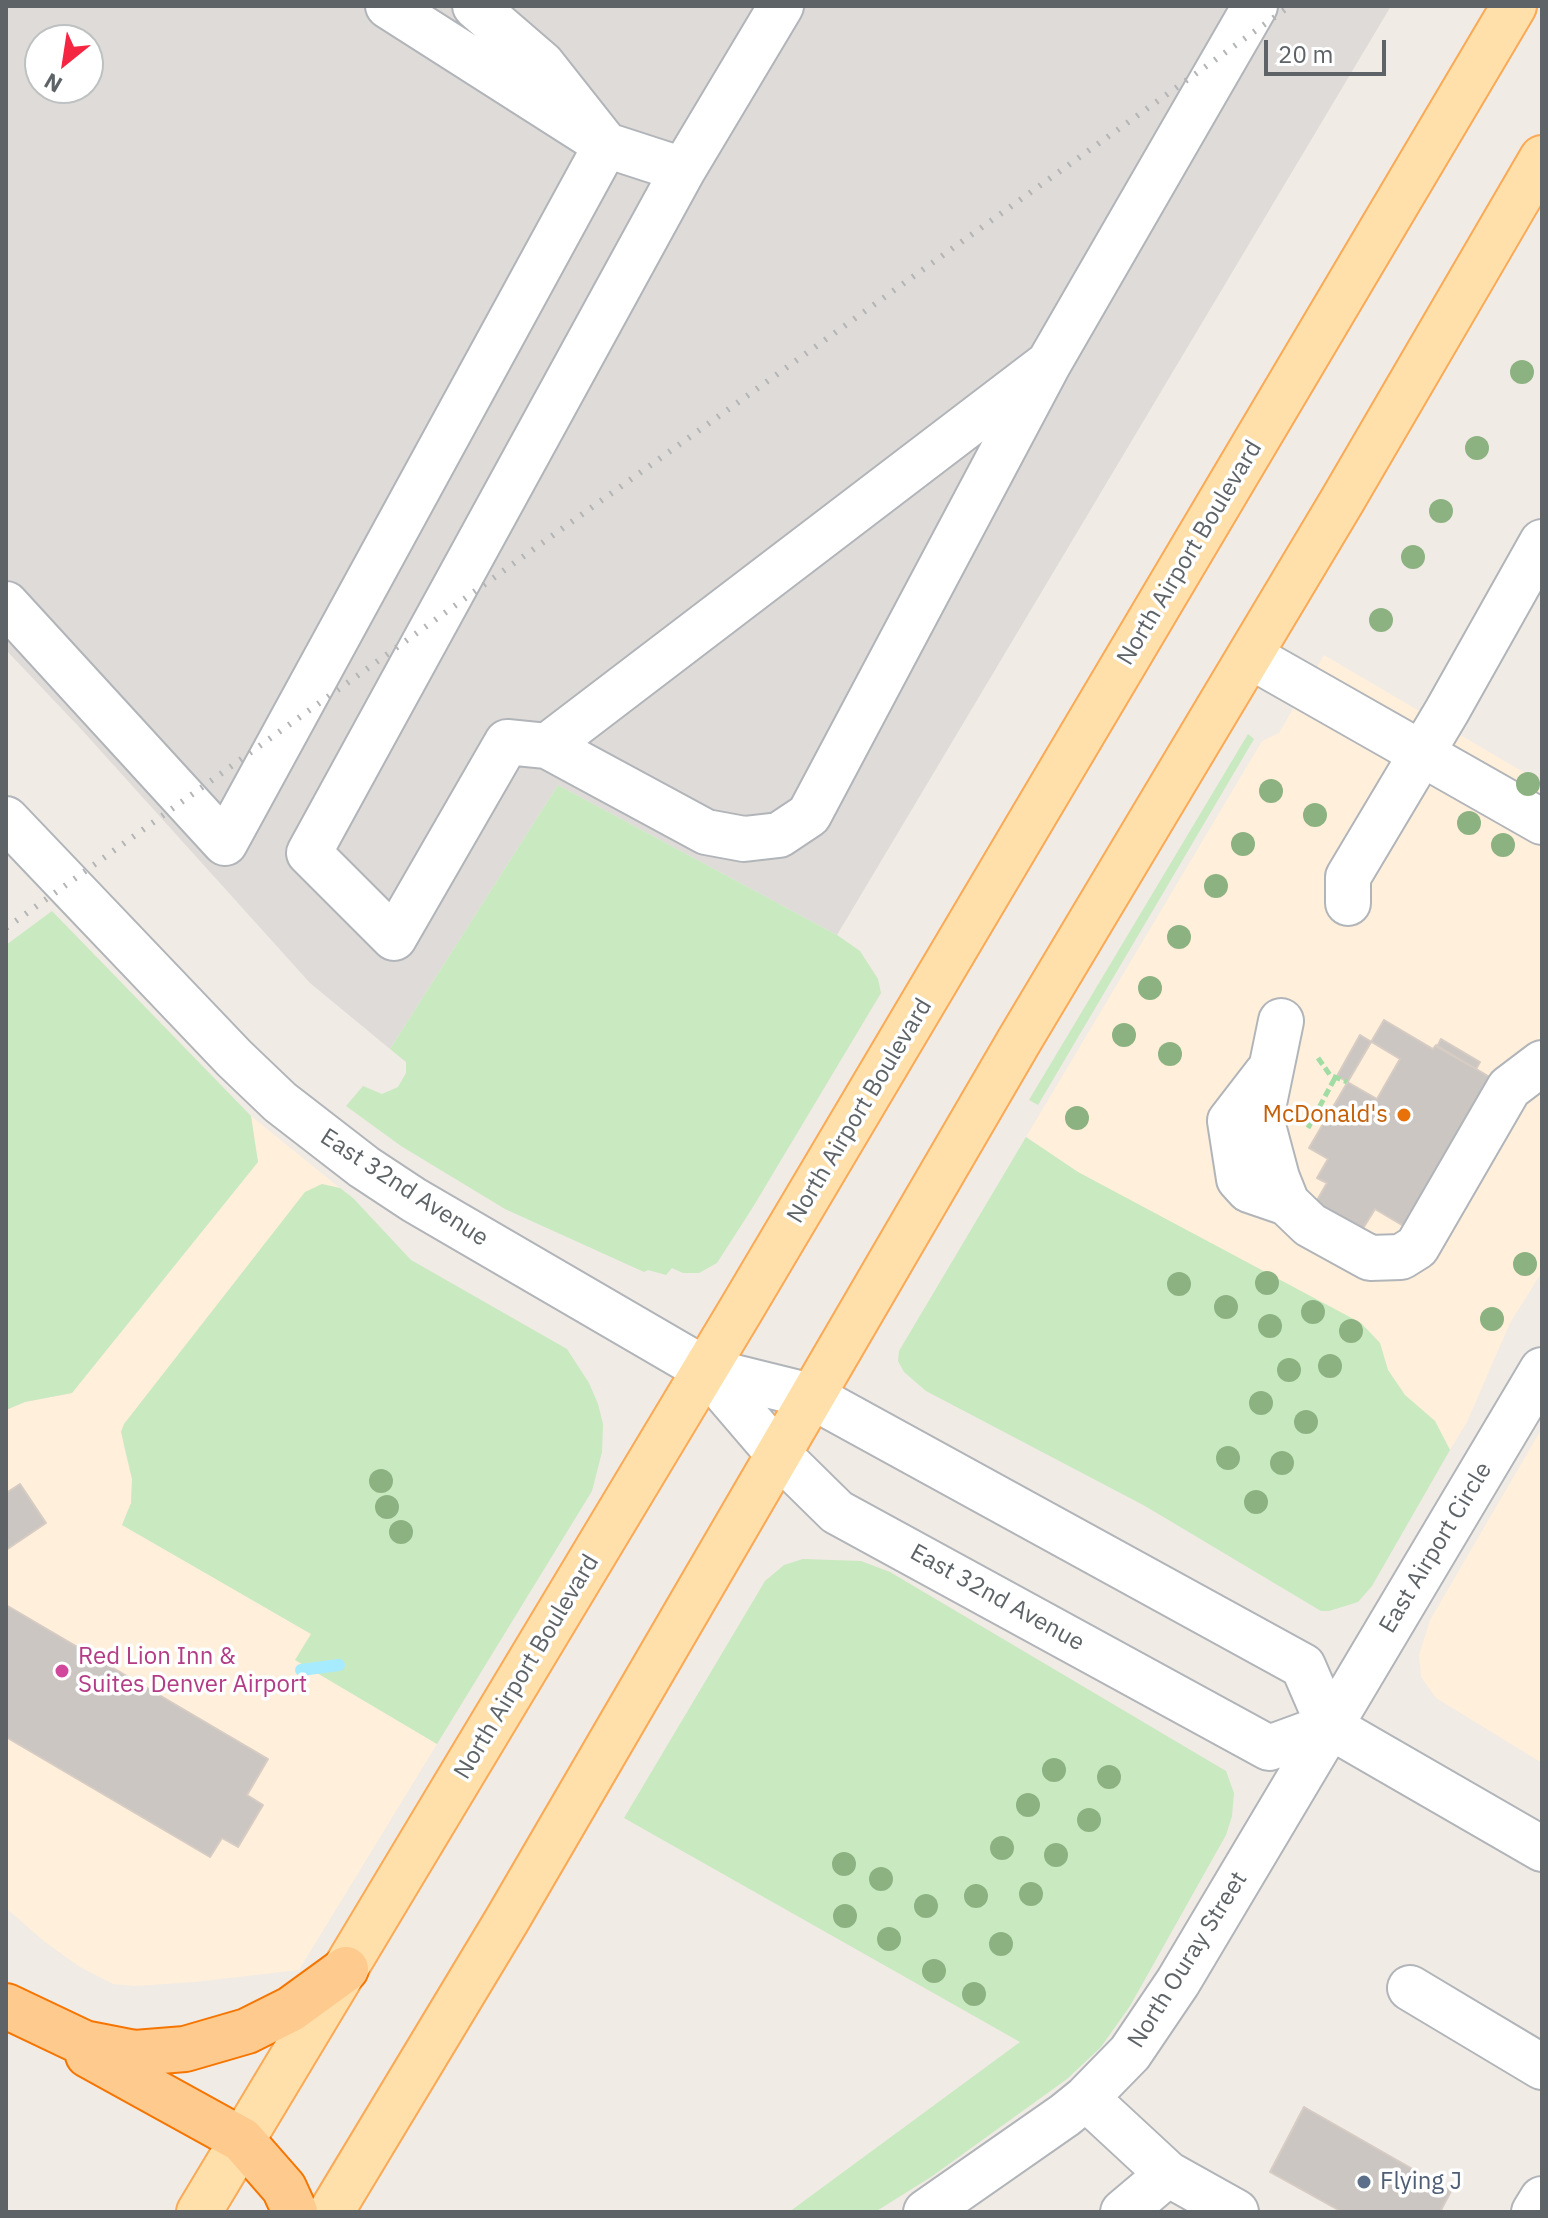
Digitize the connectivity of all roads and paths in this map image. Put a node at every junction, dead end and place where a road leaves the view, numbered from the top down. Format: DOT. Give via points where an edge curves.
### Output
graph roads {
  1 [pos="388,6"];
  2 [pos="475,6"];
  3 [pos="781,6"];
  4 [pos="1255,6"];
  5 [pos="1514,6"];
  6 [pos="606,145"];
  7 [pos="1542,158"];
  8 [pos="683,170"];
  9 [pos="1049,363"];
  10 [pos="1542,542"];
  11 [pos="6,604"];
  12 [pos="1250,656"];
  13 [pos="547,746"];
  14 [pos="1422,754"];
  15 [pos="1542,822"];
  16 [pos="14,843"];
  17 [pos="1348,903"];
  18 [pos="1281,1021"];
  19 [pos="1542,1063"];
  20 [pos="1336,1076"];
  21 [pos="1307,1131"];
  22 [pos="706,1370"];
  23 [pos="1542,1370"];
  24 [pos="811,1396"];
  25 [pos="778,1454"];
  26 [pos="1329,1726"];
  27 [pos="1542,1849"];
  28 [pos="346,1969"];
  29 [pos="1410,1988"];
  30 [pos="6,2008"];
  31 [pos="1542,2067"];
  32 [pos="1086,2098"];
  33 [pos="242,2140"];
  34 [pos="1168,2174"];
  35 [pos="1542,2199"];
  36 [pos="199,2212"];
  37 [pos="295,2212"];
  38 [pos="331,2212"];
  39 [pos="926,2212"];
  40 [pos="1123,2212"];
  41 [pos="1236,2212"];
  42 [pos="1534,2212"];
  1 -- 6 [label="street"];
  2 -- 6 [label="street" via="542,64"];
  3 -- 8 [label="street"];
  4 -- 9 [label="street"];
  5 -- 22 [label="main road, North Airport Boulevard"];
  6 -- 8 [label="street"];
  6 -- 11 [label="street" via="225,843"];
  7 -- 12 [label="main road"];
  8 -- 13 [label="street" via="309,853 394,938 507,742"];
  9 -- 13 [label="street"];
  9 -- 13 [label="street" via="809,815 779,835 744,839 706,832"];
  10 -- 14 [label="street"];
  12 -- 14 [label="street"];
  12 -- 24 [label="main road"];
  14 -- 15 [label="street"];
  14 -- 17 [label="street" via="1348,877"];
  16 -- 22 [label="street, East 32nd Avenue" via="280,1102 324,1138 414,1200"];
  18 -- 19 [label="street" via="1274,1064 1230,1121 1239,1179 1249,1190 1287,1203 1310,1225 1370,1258 1393,1258 1417,1247 1509,1088"];
  20 -- 21 [label="path"];
  22 -- 24 [label="street, East 32nd Avenue"];
  22 -- 25 [label="street, East 32nd Avenue"];
  22 -- 28 [label="main road, North Airport Boulevard"];
  23 -- 26 [label="street, East Airport Circle"];
  24 -- 25 [label="main road"];
  24 -- 26 [label="street, East 32nd Avenue" via="1303,1666"];
  25 -- 26 [label="street, East 32nd Avenue" via="837,1512 1269,1748"];
  25 -- 38 [label="main road"];
  26 -- 27 [label="street"];
  26 -- 32 [label="street, North Ouray Street" via="1178,1982 1130,2053"];
  28 -- 30 [label="highway" via="291,2009 247,2031 185,2049 135,2053 84,2043"];
  28 -- 33 [label="main road, North Airport Boulevard"];
  29 -- 31 [label="street"];
  30 -- 33 [label="highway"];
  32 -- 34 [label="street"];
  32 -- 39 [label="street, North Ouray Street"];
  33 -- 36 [label="main road, North Airport Boulevard"];
  33 -- 37 [label="highway" via="284,2188"];
  34 -- 40 [label="street"];
  34 -- 41 [label="street"];
  35 -- 42 [label="street"];
}
